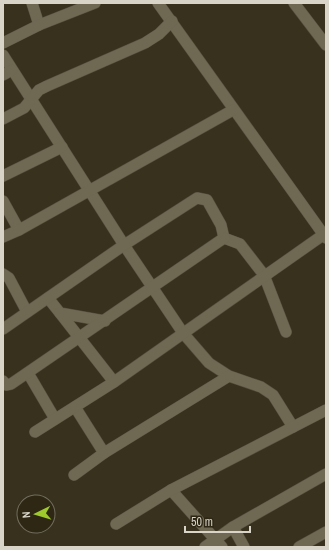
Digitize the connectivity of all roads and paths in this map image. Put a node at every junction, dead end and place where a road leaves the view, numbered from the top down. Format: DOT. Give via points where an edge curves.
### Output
graph roads {
  1 [pos="32,3"];
  2 [pos="95,3"];
  3 [pos="158,3"];
  4 [pos="294,3"];
  5 [pos="172,21"];
  6 [pos="39,25"];
  7 [pos="3,43"];
  8 [pos="326,45"];
  9 [pos="3,56"];
  10 [pos="7,72"];
  11 [pos="32,100"];
  12 [pos="233,110"];
  13 [pos="3,119"];
  14 [pos="62,147"];
  15 [pos="3,176"];
  16 [pos="89,189"];
  17 [pos="3,201"];
  18 [pos="19,230"];
  19 [pos="3,237"];
  20 [pos="324,237"];
  21 [pos="224,238"];
  22 [pos="124,245"];
  23 [pos="3,274"];
  24 [pos="264,275"];
  25 [pos="153,286"];
  26 [pos="48,298"];
  27 [pos="27,312"];
  28 [pos="60,313"];
  29 [pos="105,321"];
  30 [pos="3,329"];
  31 [pos="286,332"];
  32 [pos="183,333"];
  33 [pos="79,338"];
  34 [pos="28,372"];
  35 [pos="229,376"];
  36 [pos="3,381"];
  37 [pos="114,382"];
  38 [pos="75,407"];
  39 [pos="326,410"];
  40 [pos="55,419"];
  41 [pos="293,427"];
  42 [pos="35,432"];
  43 [pos="104,452"];
  44 [pos="326,474"];
  45 [pos="74,475"];
  46 [pos="171,490"];
  47 [pos="116,524"];
  48 [pos="233,527"];
  49 [pos="326,532"];
  50 [pos="218,543"];
  51 [pos="205,547"];
  52 [pos="244,547"];
  53 [pos="299,547"];
  1 -- 6 [label="street"];
  2 -- 6 [label="street"];
  3 -- 5 [label="street"];
  4 -- 8 [label="street"];
  5 -- 11 [label="street" via="145,43 39,90"];
  5 -- 12 [label="street"];
  6 -- 7 [label="street"];
  9 -- 10 [label="street"];
  10 -- 11 [label="street"];
  11 -- 13 [label="street" via="24,108"];
  11 -- 14 [label="street"];
  12 -- 16 [label="street"];
  12 -- 20 [label="street"];
  14 -- 15 [label="street"];
  14 -- 16 [label="street"];
  16 -- 18 [label="street"];
  16 -- 22 [label="street"];
  17 -- 18 [label="street"];
  18 -- 19 [label="street"];
  20 -- 24 [label="street"];
  21 -- 22 [label="street" via="221,225 206,200 197,198"];
  21 -- 24 [label="street" via="240,244"];
  21 -- 25 [label="street"];
  22 -- 25 [label="street"];
  22 -- 26 [label="street"];
  23 -- 27 [label="street" via="9,278"];
  24 -- 31 [label="street"];
  24 -- 32 [label="street"];
  25 -- 29 [label="street"];
  25 -- 32 [label="street"];
  26 -- 27 [label="street"];
  26 -- 28 [label="street"];
  27 -- 30 [label="street"];
  28 -- 29 [label="street"];
  28 -- 33 [label="street"];
  29 -- 33 [label="street"];
  32 -- 35 [label="street" via="209,363"];
  32 -- 37 [label="street"];
  33 -- 34 [label="street"];
  33 -- 37 [label="street"];
  34 -- 36 [label="street" via="11,384 6,385"];
  34 -- 40 [label="street"];
  35 -- 41 [label="street" via="261,387 273,395"];
  35 -- 43 [label="street"];
  37 -- 38 [label="street"];
  38 -- 40 [label="street"];
  38 -- 43 [label="street"];
  39 -- 41 [label="street"];
  40 -- 42 [label="street"];
  41 -- 46 [label="street"];
  43 -- 45 [label="street"];
  44 -- 48 [label="street"];
  46 -- 47 [label="street"];
  46 -- 50 [label="street"];
  48 -- 50 [label="street"];
  48 -- 52 [label="street"];
  49 -- 53 [label="street"];
  50 -- 51 [label="street"];
}
